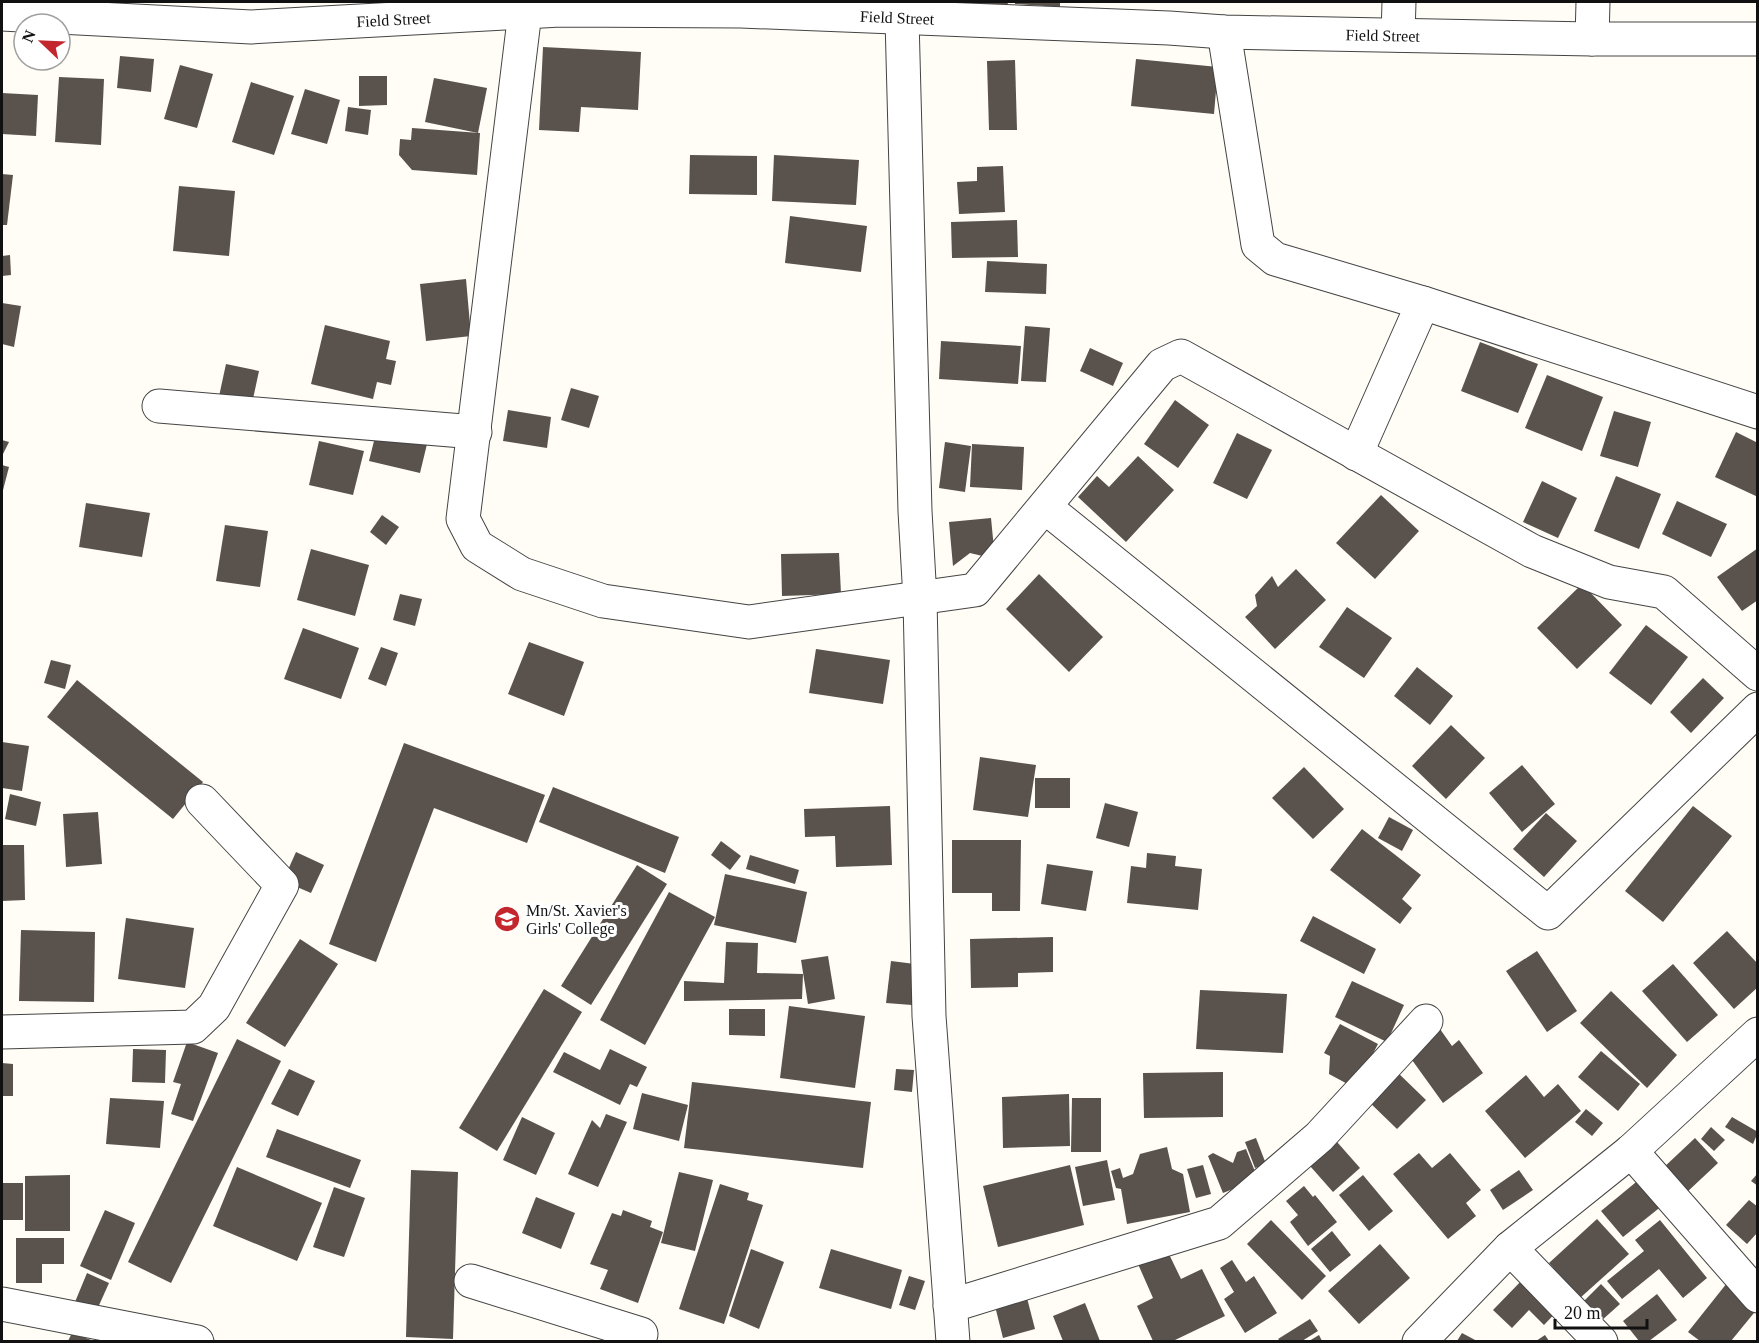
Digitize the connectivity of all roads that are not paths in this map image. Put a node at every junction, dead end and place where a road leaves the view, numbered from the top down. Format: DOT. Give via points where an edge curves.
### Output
graph roads {
  1 [pos="1399,2"];
  2 [pos="1593,2"];
  3 [pos="742,6"];
  4 [pos="543,8"];
  5 [pos="939,11"];
  6 [pos="2,14"];
  7 [pos="1170,15"];
  8 [pos="902,19"];
  9 [pos="1224,32"];
  10 [pos="1398,35"];
  11 [pos="1592,39"];
  12 [pos="1758,39"];
  13 [pos="1423,303"];
  14 [pos="159,406"];
  15 [pos="1758,412"];
  16 [pos="475,432"];
  17 [pos="1356,454"];
  18 [pos="1045,507"];
  19 [pos="920,599"];
  20 [pos="1758,674"];
  21 [pos="1758,709"];
  22 [pos="202,801"];
  23 [pos="1426,1021"];
  24 [pos="2,1032"];
  25 [pos="1758,1034"];
  26 [pos="1631,1151"];
  27 [pos="1510,1248"];
  28 [pos="471,1281"];
  29 [pos="1758,1296"];
  30 [pos="2,1304"];
  31 [pos="950,1306"];
  32 [pos="648,1339"];
  33 [pos="196,1341"];
  34 [pos="953,1341"];
  35 [pos="1419,1341"];
  36 [pos="1601,1341"];
  1 -- 10 [label="street"];
  2 -- 11 [label="street"];
  3 -- 4 [label="street, Field Street"];
  3 -- 8 [label="street, Field Street"];
  4 -- 6 [label="street, Field Street" via="251,27"];
  4 -- 16 [label="street"];
  5 -- 7 [label="street, Field Street"];
  5 -- 8 [label="street, Field Street"];
  7 -- 9 [label="street, Field Street"];
  8 -- 19 [label="street"];
  9 -- 10 [label="street, Field Street"];
  9 -- 13 [label="street" via="1258,245 1275,259"];
  10 -- 11 [label="street, Field Street"];
  11 -- 12 [label="street, Field Street"];
  13 -- 15 [label="street"];
  13 -- 17 [label="street"];
  14 -- 16 [label="street"];
  16 -- 19 [label="street" via="463,519 477,546 522,574 603,601 749,622"];
  17 -- 18 [label="street" via="1181,356 1162,365"];
  17 -- 20 [label="street" via="1532,551 1609,582 1664,592"];
  18 -- 19 [label="street" via="975,590"];
  18 -- 21 [label="street" via="1548,913"];
  19 -- 31 [label="street" via="929,1016"];
  22 -- 24 [label="street" via="282,885 214,1007 193,1027"];
  23 -- 31 [label="street" via="1318,1137 1219,1223"];
  25 -- 26 [label="street"];
  26 -- 27 [label="street"];
  26 -- 29 [label="street"];
  27 -- 35 [label="street"];
  27 -- 36 [label="street"];
  28 -- 32 [label="street"];
  30 -- 33 [label="street"];
  31 -- 34 [label="street"];
}
